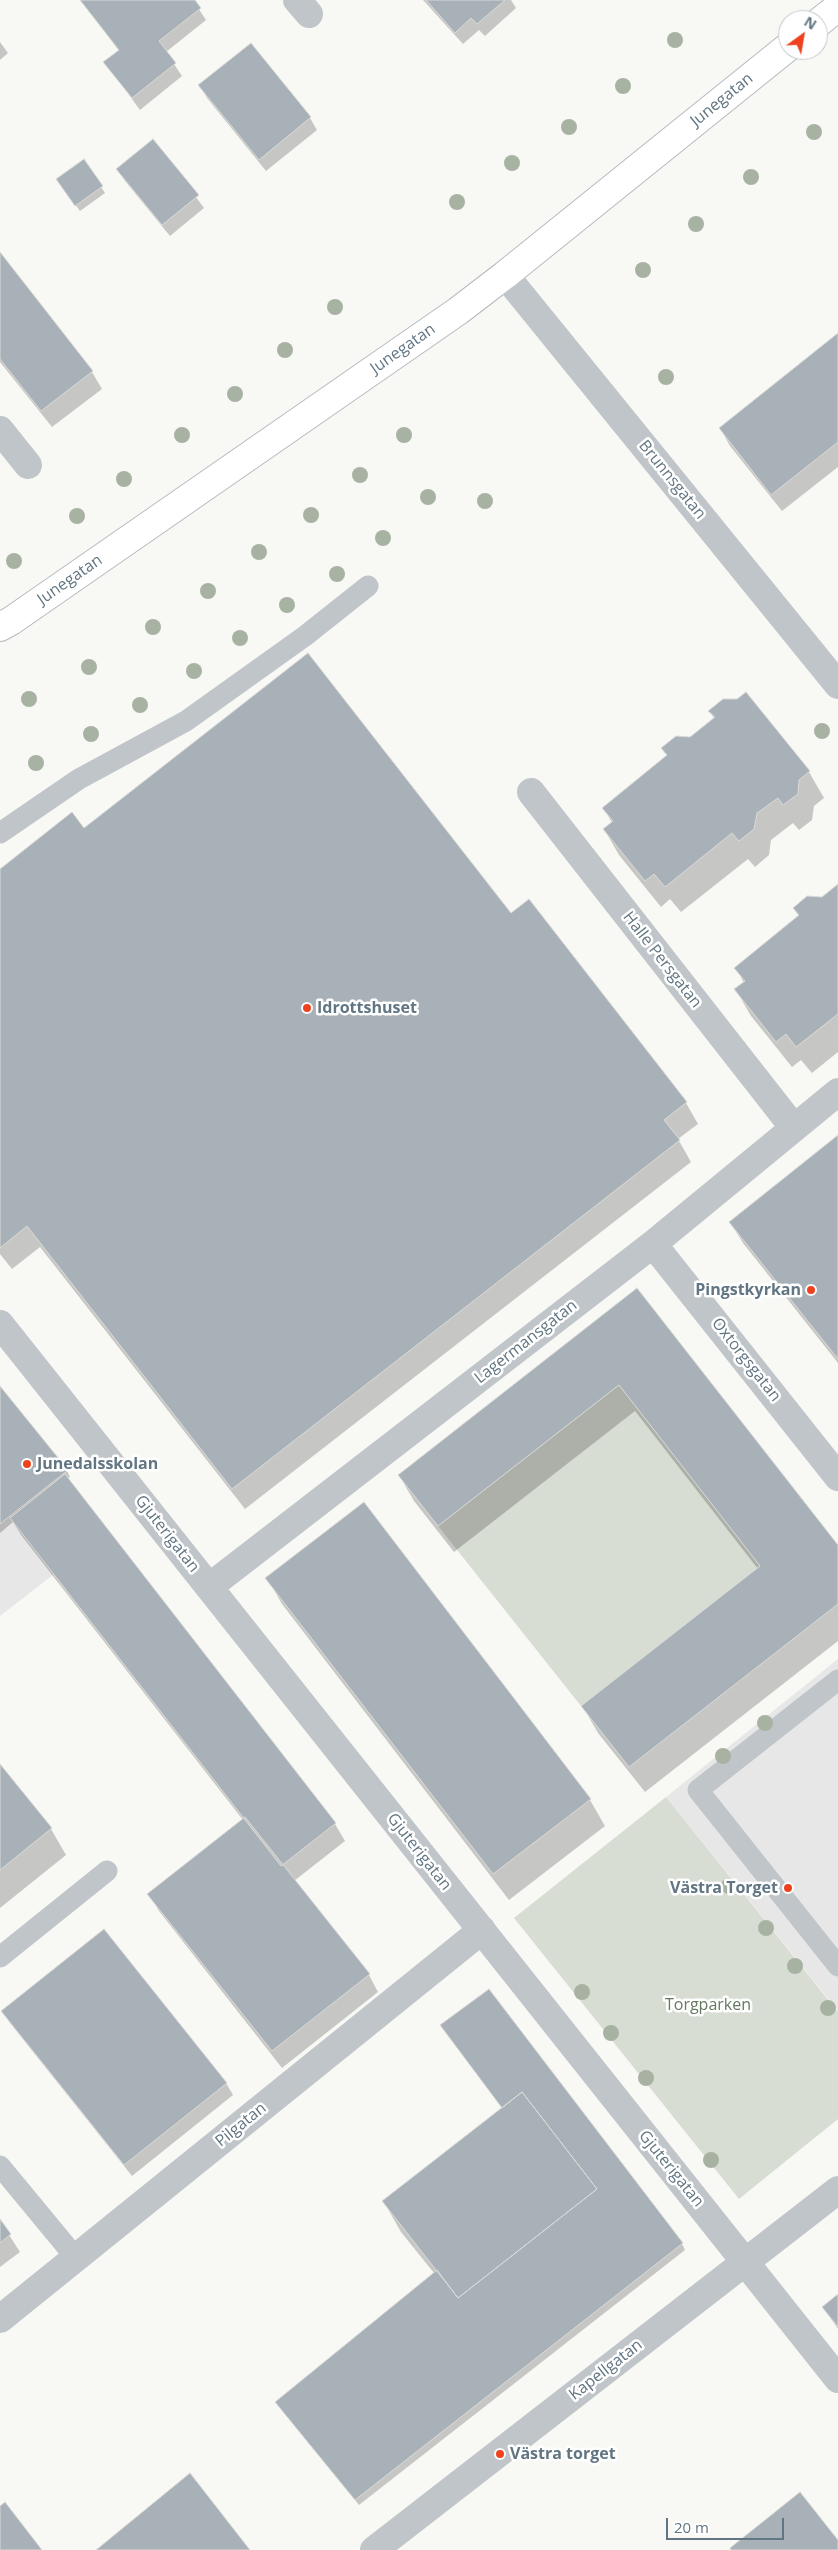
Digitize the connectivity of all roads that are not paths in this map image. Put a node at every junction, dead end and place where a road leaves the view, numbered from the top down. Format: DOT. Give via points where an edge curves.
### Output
graph roads {
  1 [pos="838,7"];
  2 [pos="828,15"];
  3 [pos="778,55"];
  4 [pos="505,275"];
  5 [pos="0,430"];
  6 [pos="28,465"];
  7 [pos="368,586"];
  8 [pos="0,627"];
  9 [pos="838,685"];
  10 [pos="531,792"];
  11 [pos="0,833"];
  12 [pos="838,1092"];
  13 [pos="794,1128"];
  14 [pos="653,1244"];
  15 [pos="0,1324"];
  16 [pos="838,1477"];
  17 [pos="209,1587"];
  18 [pos="838,1680"];
  19 [pos="106,1870"];
  20 [pos="482,1930"];
  21 [pos="0,1958"];
  22 [pos="838,1966"];
  23 [pos="0,2166"];
  24 [pos="838,2190"];
  25 [pos="76,2258"];
  26 [pos="745,2262"];
  27 [pos="0,2319"];
  28 [pos="838,2379"];
  29 [pos="374,2550"];
  1 -- 2 [label="street"];
  3 -- 4 [label="street, Junegatan"];
  4 -- 8 [label="street, Junegatan" via="302,420"];
  4 -- 9 [label="street, Brunnsgatan"];
  5 -- 6 [label="street"];
  7 -- 11 [label="lane" via="305,636 186,721 80,778"];
  10 -- 13 [label="street, Halle Persgatan"];
  12 -- 13 [label="street, Lagermansgatan"];
  13 -- 14 [label="street, Lagermansgatan"];
  14 -- 16 [label="street, Oxtorgsgatan"];
  14 -- 17 [label="street, Lagermansgatan"];
  15 -- 17 [label="street, Gjuterigatan"];
  17 -- 20 [label="street, Gjuterigatan"];
  18 -- 22 [label="lane" via="698,1790"];
  19 -- 21 [label="lane"];
  20 -- 25 [label="street, Pilgatan"];
  20 -- 26 [label="street, Gjuterigatan"];
  23 -- 25 [label="lane"];
  24 -- 26 [label="street, Kapellgatan"];
  25 -- 27 [label="street, Pilgatan"];
  26 -- 28 [label="street, Gjuterigatan"];
  26 -- 29 [label="street, Kapellgatan"];
}
